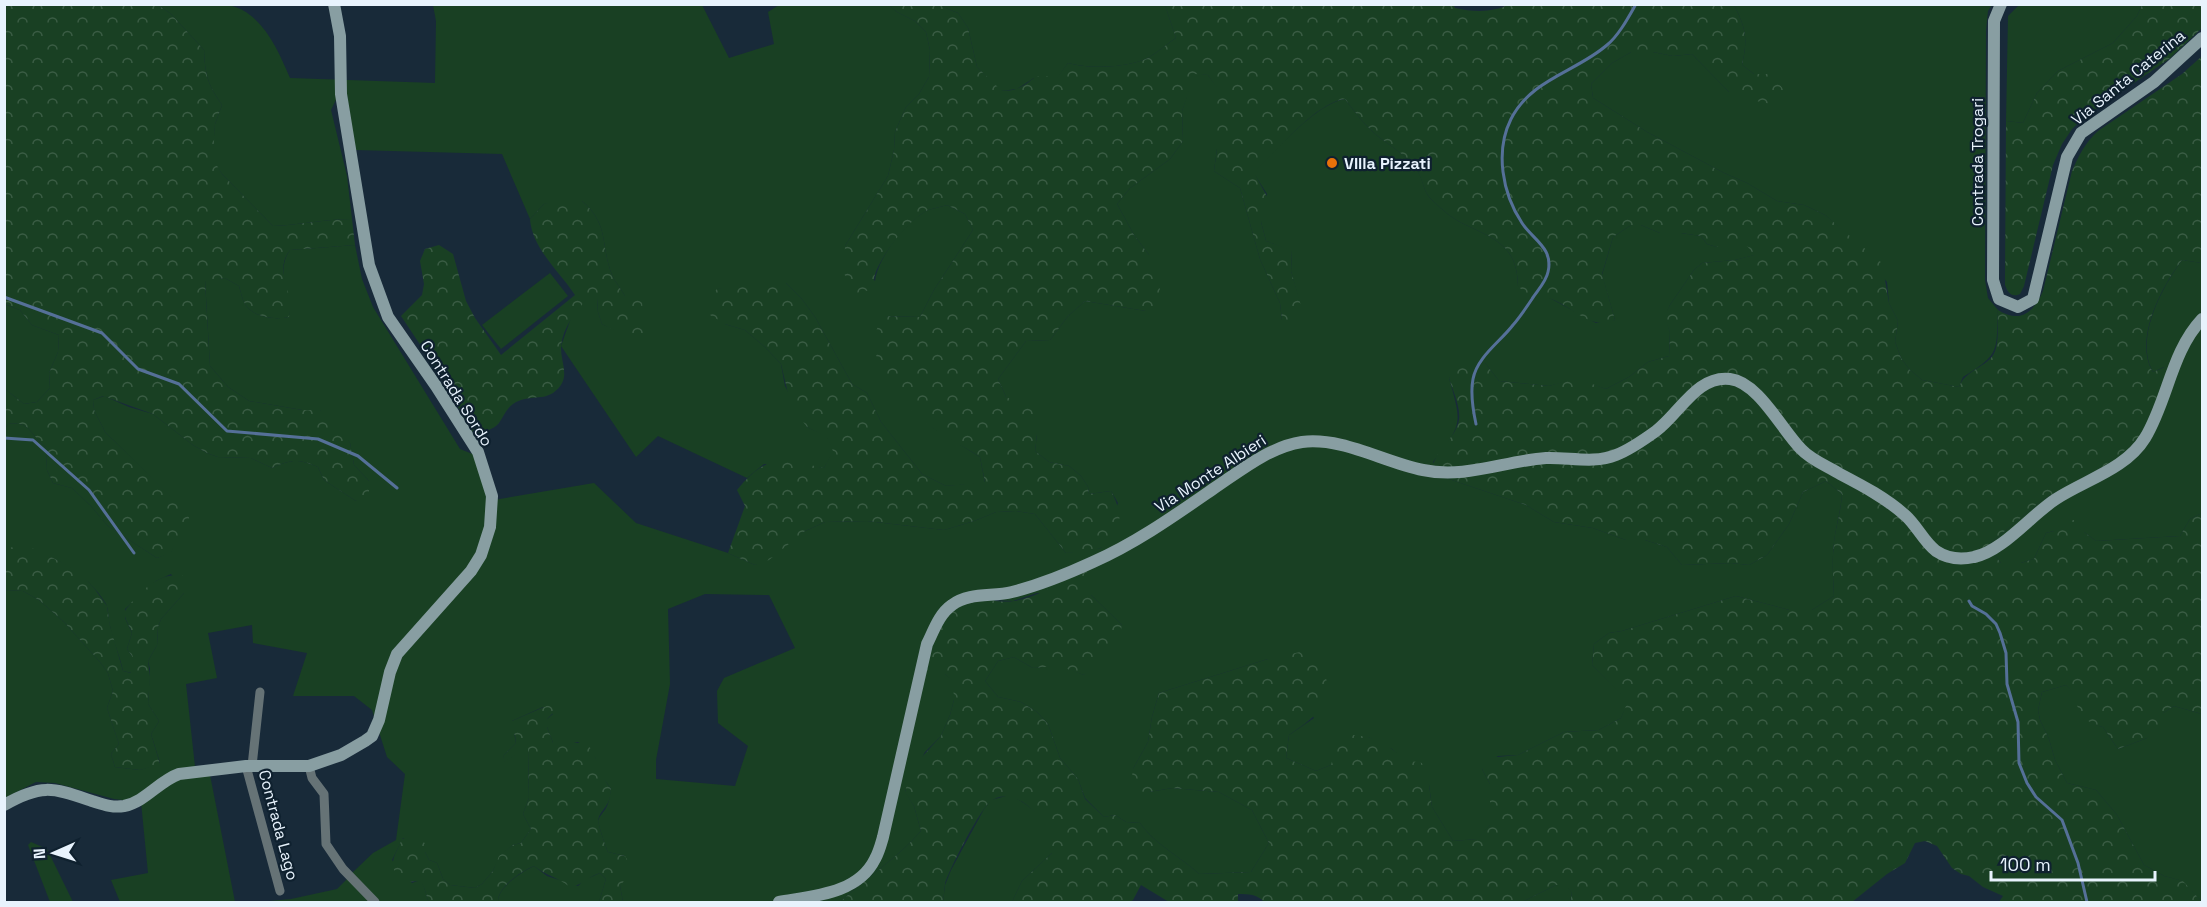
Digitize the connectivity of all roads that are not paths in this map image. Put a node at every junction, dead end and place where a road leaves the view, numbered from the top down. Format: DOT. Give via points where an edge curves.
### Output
graph roads {
  1 [pos="334,4"];
  2 [pos="2001,4"];
  3 [pos="2202,38"];
  4 [pos="2018,307"];
  5 [pos="2202,319"];
  6 [pos="260,692"];
  7 [pos="249,766"];
  8 [pos="309,766"];
  9 [pos="4,805"];
  10 [pos="279,891"];
  11 [pos="375,903"];
  12 [pos="779,903"];
  1 -- 8 [label="street, Contrada Sordo" via="340,36 341,94 369,265 388,317 478,452 492,496 492,516 481,555 471,571 397,654 372,736 341,755"];
  2 -- 4 [label="street, Contrada Trogari" via="1994,21 1993,280 1999,299"];
  3 -- 4 [label="street, Via Santa Caterina" via="2154,82 2081,133 2067,157 2033,299"];
  5 -- 12 [label="street, Via Monte Albieri" via="2187,340 2143,442 2123,461 2056,498 1984,555 1968,558 1949,558 1933,549 1907,517 1880,497 1810,458 1751,389 1727,378 1714,379 1698,389 1658,430 1616,455 1596,460 1548,458 1456,474 1423,470 1330,443 1306,441 1286,445 1258,459 1134,542 1037,585 972,597 948,607 927,644 875,860 850,885"];
  6 -- 7 [label="street, Contrada Lago"];
  7 -- 8 [label="street, Contrada Lago"];
  7 -- 9 [label="street, Contrada Lago" via="169,777 139,801 125,806 105,805 51,789 32,791"];
  7 -- 10 [label="street, Contrada Lago"];
  8 -- 11 [label="street" via="312,778 324,794 326,844"];
}
